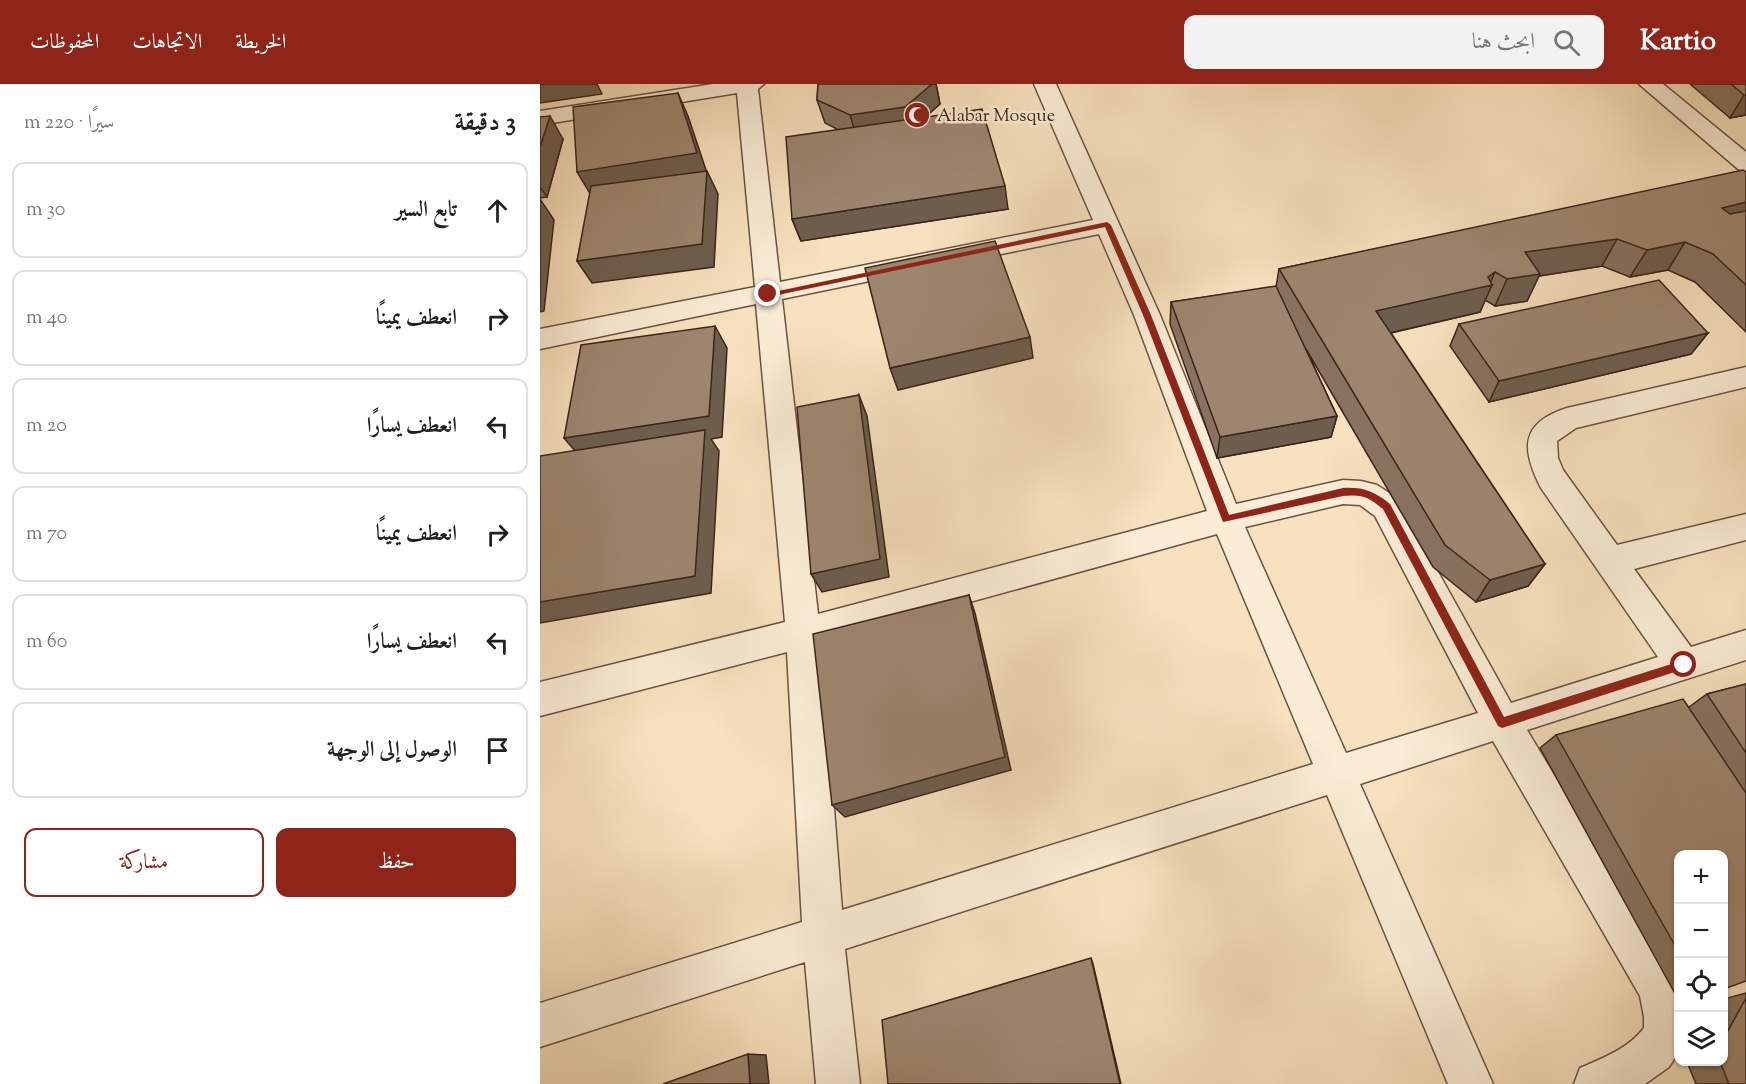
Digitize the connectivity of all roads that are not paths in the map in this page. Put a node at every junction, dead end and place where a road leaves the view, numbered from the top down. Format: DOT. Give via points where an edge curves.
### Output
graph roads {
  1 [pos="749,84"];
  2 [pos="1045,84"];
  3 [pos="1650,84"];
  4 [pos="540,118"];
  5 [pos="1746,164"];
  6 [pos="1107,225"];
  7 [pos="768,294"];
  8 [pos="540,339"];
  9 [pos="1746,377"];
  10 [pos="1226,519"];
  11 [pos="1746,527"];
  12 [pos="1610,561"];
  13 [pos="803,633"];
  14 [pos="1746,645"];
  15 [pos="1684,665"];
  16 [pos="540,699"];
  17 [pos="1502,723"];
  18 [pos="1335,775"];
  19 [pos="823,936"];
  20 [pos="540,1025"];
  21 [pos="838,1084"];
  22 [pos="1471,1084"];
  23 [pos="1596,1084"];
  1 -- 4 [label="street"];
  1 -- 7 [label="street"];
  2 -- 6 [label="street"];
  3 -- 5 [label="street"];
  6 -- 7 [label="street"];
  6 -- 10 [label="street" via="1159,312"];
  7 -- 8 [label="street"];
  7 -- 13 [label="street"];
  9 -- 12 [label="street" via="1567,419 1543,435 1543,463"];
  10 -- 13 [label="street"];
  10 -- 17 [label="street" via="1343,492 1361,491 1376,498 1386,507"];
  10 -- 18 [label="street"];
  11 -- 12 [label="street"];
  12 -- 15 [label="street"];
  13 -- 16 [label="street"];
  13 -- 19 [label="street"];
  14 -- 15 [label="street"];
  15 -- 17 [label="street"];
  17 -- 18 [label="street"];
  17 -- 23 [label="street" via="1659,989 1666,1019 1661,1043 1639,1063"];
  18 -- 19 [label="street"];
  18 -- 22 [label="street"];
  19 -- 20 [label="street"];
  19 -- 21 [label="street"];
}
